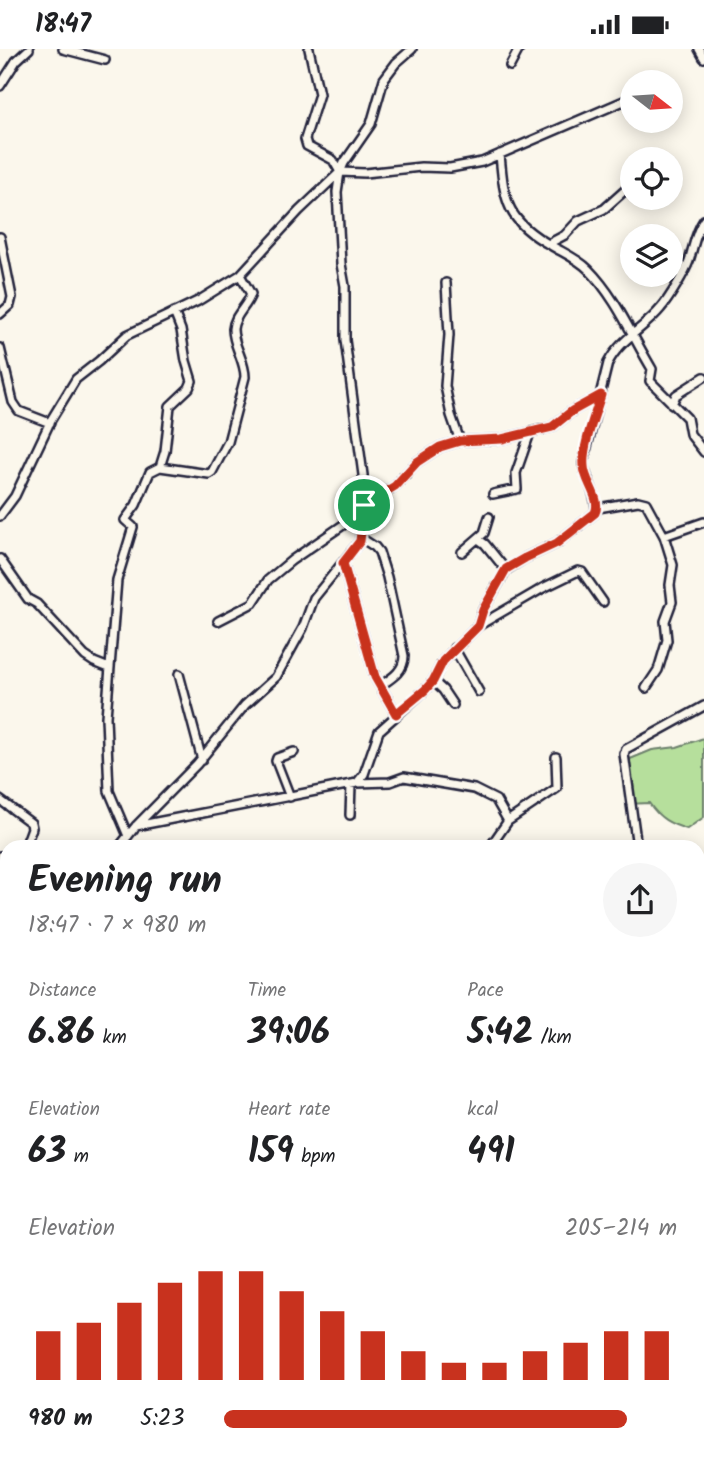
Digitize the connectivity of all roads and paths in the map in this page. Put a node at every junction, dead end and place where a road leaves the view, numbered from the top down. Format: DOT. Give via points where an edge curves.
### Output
graph roads {
  1 [pos="29,49"];
  2 [pos="63,49"];
  3 [pos="309,49"];
  4 [pos="412,49"];
  5 [pos="519,49"];
  6 [pos="699,49"];
  7 [pos="704,58"];
  8 [pos="105,59"];
  9 [pos="510,66"];
  10 [pos="0,86"];
  11 [pos="620,103"];
  12 [pos="500,154"];
  13 [pos="340,172"];
  14 [pos="620,195"];
  15 [pos="704,220"];
  16 [pos="0,237"];
  17 [pos="548,244"];
  18 [pos="240,275"];
  19 [pos="446,283"];
  20 [pos="174,311"];
  21 [pos="0,314"];
  22 [pos="632,335"];
  23 [pos="0,348"];
  24 [pos="704,377"];
  25 [pos="601,395"];
  26 [pos="672,404"];
  27 [pos="50,423"];
  28 [pos="530,433"];
  29 [pos="460,441"];
  30 [pos="704,452"];
  31 [pos="160,467"];
  32 [pos="493,494"];
  33 [pos="598,508"];
  34 [pos="363,509"];
  35 [pos="0,516"];
  36 [pos="489,517"];
  37 [pos="704,522"];
  38 [pos="664,536"];
  39 [pos="361,538"];
  40 [pos="478,539"];
  41 [pos="462,552"];
  42 [pos="0,559"];
  43 [pos="343,563"];
  44 [pos="506,569"];
  45 [pos="603,602"];
  46 [pos="218,621"];
  47 [pos="478,626"];
  48 [pos="454,648"];
  49 [pos="109,668"];
  50 [pos="179,674"];
  51 [pos="433,681"];
  52 [pos="380,686"];
  53 [pos="646,688"];
  54 [pos="479,692"];
  55 [pos="453,705"];
  56 [pos="704,706"];
  57 [pos="396,714"];
  58 [pos="294,752"];
  59 [pos="556,757"];
  60 [pos="202,760"];
  61 [pos="354,784"];
  62 [pos="290,797"];
  63 [pos="0,800"];
  64 [pos="350,815"];
  65 [pos="508,821"];
  66 [pos="136,826"];
  67 [pos="128,836"];
  68 [pos="28,840"];
  69 [pos="125,840"];
  70 [pos="495,840"];
  71 [pos="636,840"];
  1 -- 10 [label="street"];
  2 -- 8 [label="street"];
  3 -- 13 [label="street" via="319,94 305,138 307,146 333,160"];
  4 -- 13 [label="street" via="384,79 370,124"];
  5 -- 9 [label="street"];
  6 -- 7 [label="street"];
  11 -- 12 [label="street"];
  12 -- 13 [label="street" via="465,167"];
  12 -- 17 [label="street" via="508,208"];
  13 -- 18 [label="street"];
  13 -- 34 [label="street" via="337,201 345,339 360,445"];
  14 -- 17 [label="street"];
  15 -- 22 [label="street" via="675,287 661,308"];
  16 -- 21 [label="street" via="12,297"];
  17 -- 22 [label="street" via="588,269"];
  18 -- 20 [label="street"];
  18 -- 31 [label="street" via="251,294 233,328 245,377 228,442 209,474"];
  19 -- 29 [label="street" via="449,335 445,386"];
  20 -- 27 [label="street" via="127,335 76,379"];
  20 -- 31 [label="street" via="193,379 170,406"];
  22 -- 25 [label="street" via="608,363"];
  22 -- 26 [label="street" via="652,369 650,381"];
  23 -- 27 [label="street" via="13,402 19,411"];
  24 -- 26 [label="street" via="677,395"];
  25 -- 28 [label="street" via="552,427"];
  25 -- 33 [label="street" via="583,463"];
  26 -- 30 [label="street" via="687,418 690,434"];
  27 -- 35 [label="street" via="15,496"];
  28 -- 29 [label="street"];
  28 -- 32 [label="street" via="516,474 517,489"];
  29 -- 34 [label="street" via="429,453"];
  31 -- 49 [label="street" via="150,472 125,520 133,527 117,580"];
  33 -- 38 [label="street" via="646,503"];
  33 -- 44 [label="street" via="557,543"];
  34 -- 39 [label="street"];
  34 -- 46 [label="street" via="268,580 253,603"];
  36 -- 40 [label="street"];
  37 -- 38 [label="street"];
  38 -- 53 [label="street" via="673,565 672,602 665,621 665,651"];
  39 -- 43 [label="street"];
  39 -- 52 [label="street" via="379,552 404,656 396,676"];
  40 -- 41 [label="street"];
  40 -- 44 [label="street"];
  42 -- 49 [label="street" via="27,599 85,656"];
  43 -- 52 [label="street"];
  43 -- 60 [label="street" via="314,598 276,677 245,705"];
  44 -- 47 [label="street"];
  45 -- 47 [label="street" via="578,571"];
  47 -- 48 [label="street"];
  48 -- 51 [label="street"];
  48 -- 54 [label="street"];
  49 -- 67 [label="street" via="109,791"];
  50 -- 60 [label="street"];
  51 -- 55 [label="street"];
  51 -- 57 [label="street"];
  52 -- 57 [label="street"];
  56 -- 71 [label="street" via="626,749"];
  57 -- 61 [label="street" via="379,731 364,773"];
  58 -- 62 [label="street" via="276,761"];
  59 -- 65 [label="street" via="557,789"];
  60 -- 66 [label="street"];
  61 -- 62 [label="street"];
  61 -- 64 [label="street"];
  61 -- 65 [label="street" via="404,777 474,789 496,800"];
  62 -- 66 [label="street"];
  63 -- 68 [label="street" via="31,823"];
  65 -- 70 [label="street"];
  66 -- 67 [label="street"];
  67 -- 69 [label="street"];
}
